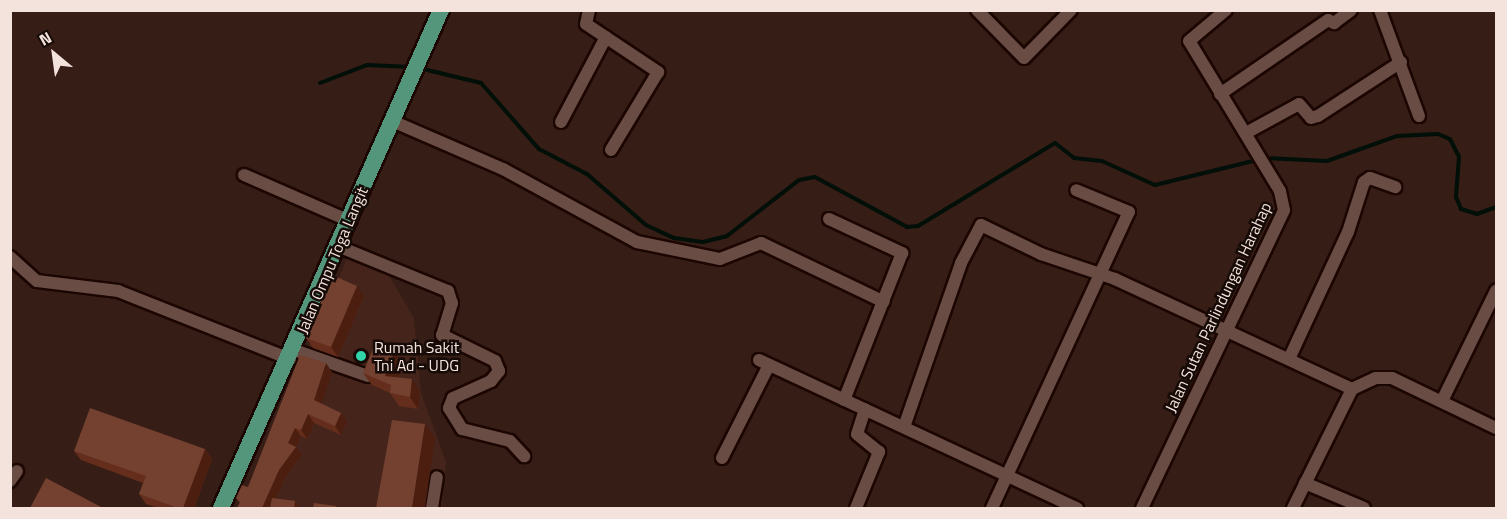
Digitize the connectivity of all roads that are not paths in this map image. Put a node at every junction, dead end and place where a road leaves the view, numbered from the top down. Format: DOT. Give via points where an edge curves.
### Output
graph roads {
  1 [pos="441,10"];
  2 [pos="589,10"];
  3 [pos="977,10"];
  4 [pos="1071,10"];
  5 [pos="1226,10"];
  6 [pos="1351,10"];
  7 [pos="1380,10"];
  8 [pos="1209,15"];
  9 [pos="606,37"];
  10 [pos="1401,62"];
  11 [pos="1220,94"];
  12 [pos="1419,116"];
  13 [pos="392,121"];
  14 [pos="561,122"];
  15 [pos="1246,133"];
  16 [pos="611,150"];
  17 [pos="244,175"];
  18 [pos="1395,187"];
  19 [pos="1076,190"];
  20 [pos="829,219"];
  21 [pos="350,220"];
  22 [pos="340,247"];
  23 [pos="10,257"];
  24 [pos="1100,273"];
  25 [pos="1497,291"];
  26 [pos="884,302"];
  27 [pos="1229,330"];
  28 [pos="292,354"];
  29 [pos="1289,359"];
  30 [pos="368,376"];
  31 [pos="1352,389"];
  32 [pos="844,400"];
  33 [pos="1442,401"];
  34 [pos="865,409"];
  35 [pos="904,427"];
  36 [pos="1497,428"];
  37 [pos="524,456"];
  38 [pos="722,458"];
  39 [pos="1009,476"];
  40 [pos="437,477"];
  41 [pos="1305,483"];
  42 [pos="221,508"];
  43 [pos="432,508"];
  44 [pos="856,508"];
  45 [pos="992,508"];
  46 [pos="1077,508"];
  47 [pos="1142,508"];
  48 [pos="1293,508"];
  49 [pos="1364,508"];
  1 -- 13 [label="main road, Jalan Ompu Toga Langit"];
  2 -- 9 [label="street" via="586,24"];
  3 -- 4 [label="street" via="1024,58"];
  5 -- 8 [label="street, Jalan Sutan Parlindungan Harahap"];
  6 -- 11 [label="street" via="1334,23 1328,20"];
  7 -- 10 [label="street"];
  8 -- 11 [label="street, Jalan Sutan Parlindungan Harahap" via="1188,38"];
  9 -- 14 [label="street"];
  9 -- 16 [label="street" via="658,75"];
  10 -- 12 [label="street"];
  10 -- 15 [label="street" via="1318,116 1311,118 1297,104"];
  11 -- 15 [label="street, Jalan Sutan Parlindungan Harahap"];
  13 -- 21 [label="main road, Jalan Ompu Toga Langit"];
  13 -- 26 [label="street" via="503,169 637,242 720,259 761,243"];
  15 -- 27 [label="street, Jalan Sutan Parlindungan Harahap" via="1284,210"];
  17 -- 21 [label="street"];
  18 -- 29 [label="street" via="1370,178 1364,182 1348,232"];
  19 -- 24 [label="street" via="1129,212"];
  20 -- 26 [label="street" via="901,251"];
  21 -- 22 [label="main road, Jalan Ompu Toga Langit"];
  22 -- 28 [label="main road, Jalan Ompu Toga Langit"];
  22 -- 37 [label="street" via="448,291 452,303 442,335 495,361 499,371 491,381 451,399 449,408 462,429 510,441"];
  23 -- 28 [label="street" via="37,281 118,291"];
  24 -- 27 [label="street"];
  24 -- 35 [label="street" via="977,226"];
  24 -- 39 [label="street"];
  25 -- 33 [label="street"];
  26 -- 32 [label="street"];
  27 -- 29 [label="street"];
  27 -- 47 [label="street, Jalan Sutan Parlindungan Harahap"];
  28 -- 30 [label="street"];
  28 -- 42 [label="main road, Jalan Ompu Toga Langit"];
  29 -- 31 [label="street"];
  31 -- 33 [label="street" via="1387,376"];
  31 -- 41 [label="street"];
  32 -- 34 [label="street"];
  32 -- 38 [label="street" via="764,363"];
  33 -- 36 [label="street"];
  34 -- 35 [label="street"];
  34 -- 44 [label="street" via="857,434 879,452"];
  35 -- 39 [label="street"];
  39 -- 45 [label="street"];
  39 -- 46 [label="street"];
  40 -- 43 [label="street"];
  41 -- 48 [label="street"];
  41 -- 49 [label="street"];
}
